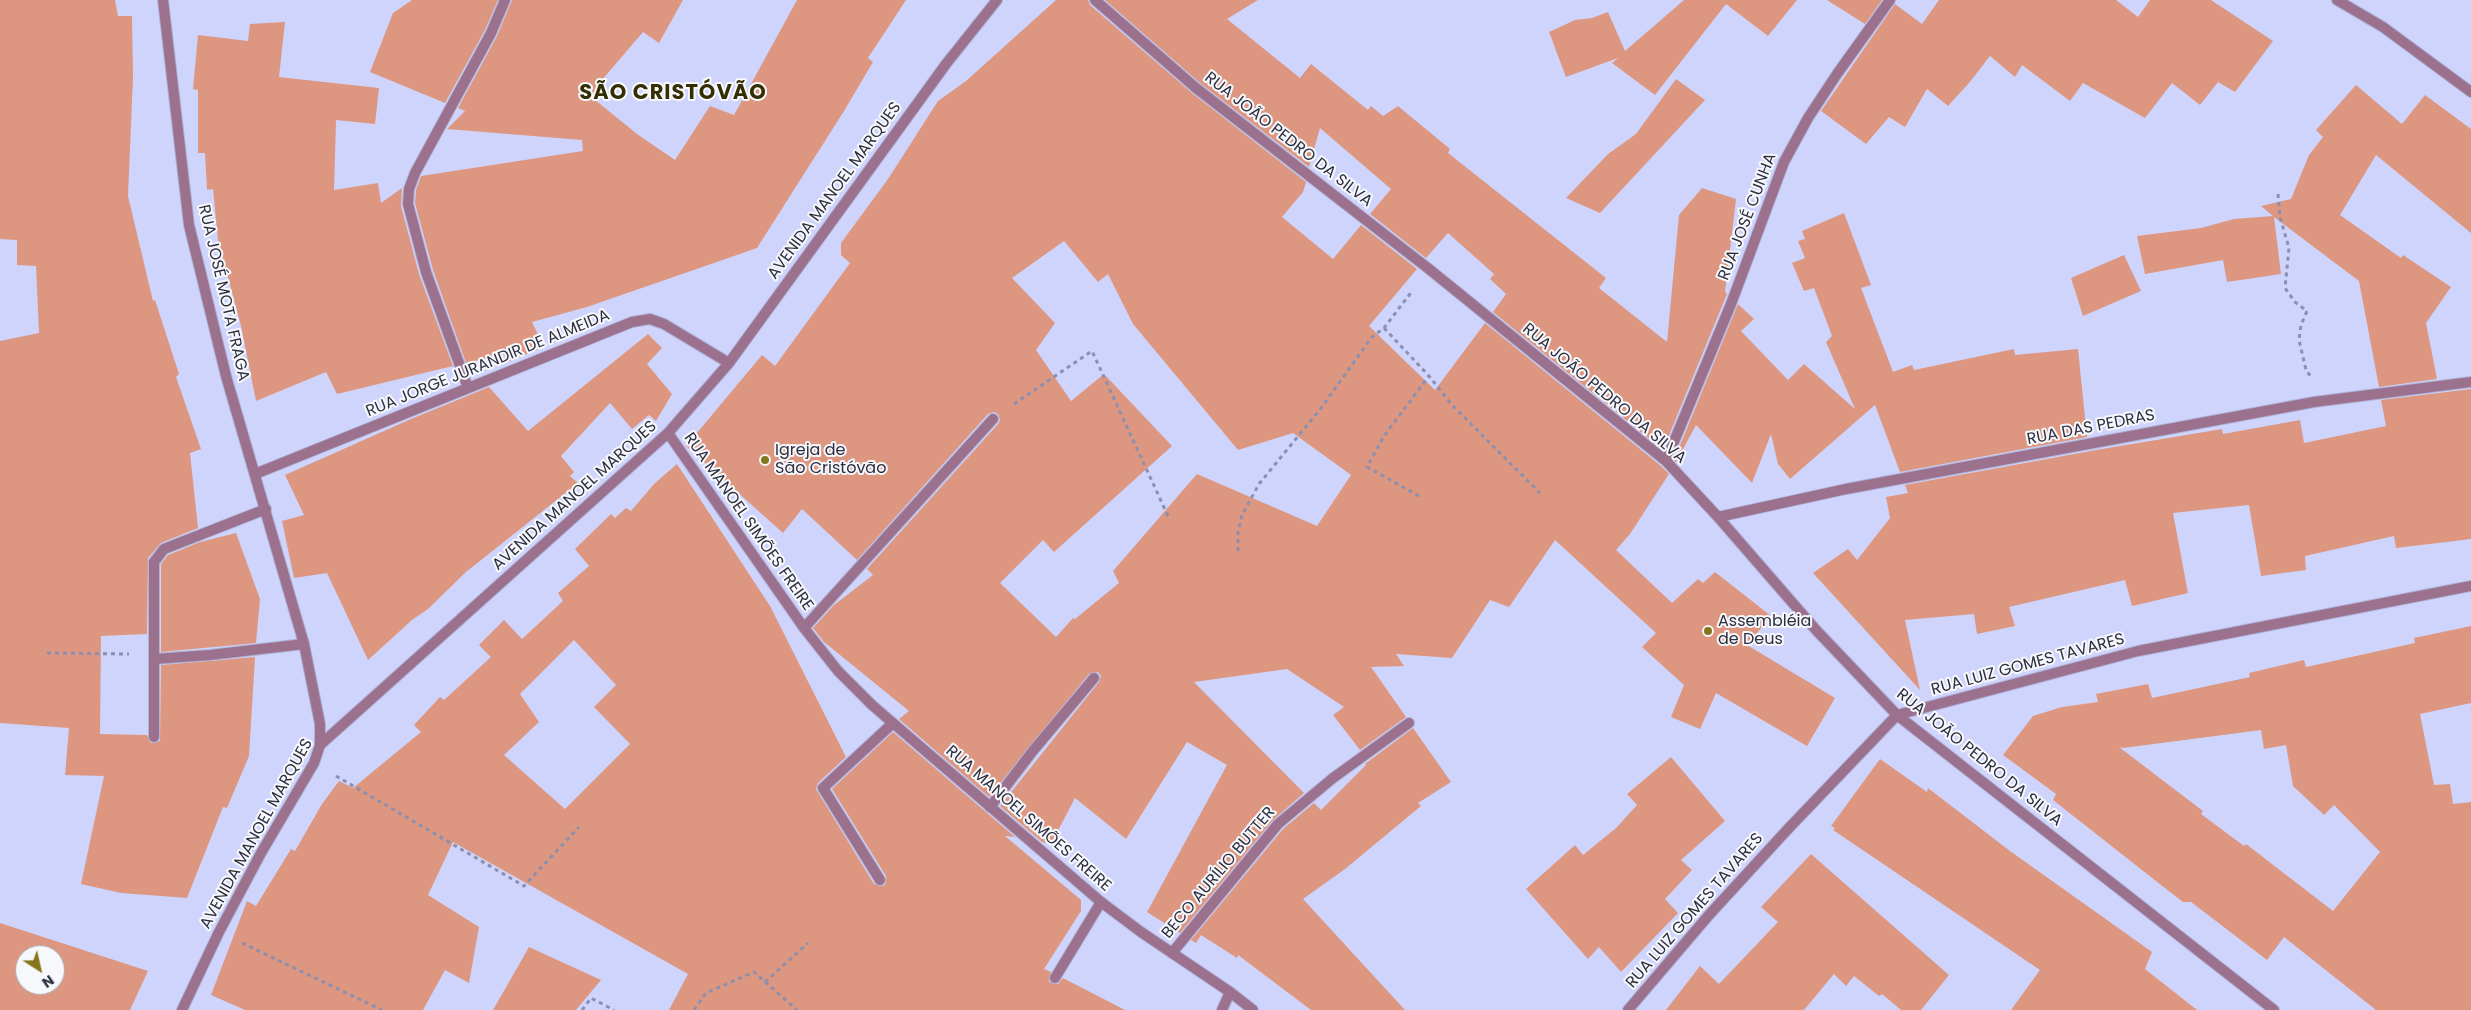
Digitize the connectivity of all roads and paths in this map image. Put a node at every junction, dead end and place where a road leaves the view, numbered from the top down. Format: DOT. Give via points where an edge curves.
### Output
graph roads {
  1 [pos="163,0"];
  2 [pos="505,0"];
  3 [pos="1095,0"];
  4 [pos="1890,0"];
  5 [pos="2337,0"];
  6 [pos="994,1"];
  7 [pos="2471,92"];
  8 [pos="2278,194"];
  9 [pos="1429,269"];
  10 [pos="1384,328"];
  11 [pos="729,363"];
  12 [pos="1429,376"];
  13 [pos="2471,382"];
  14 [pos="468,388"];
  15 [pos="2314,402"];
  16 [pos="993,419"];
  17 [pos="668,433"];
  18 [pos="1666,461"];
  19 [pos="256,474"];
  20 [pos="1540,493"];
  21 [pos="1419,496"];
  22 [pos="266,509"];
  23 [pos="1168,516"];
  24 [pos="1718,517"];
  25 [pos="1238,551"];
  26 [pos="2471,586"];
  27 [pos="804,628"];
  28 [pos="304,644"];
  29 [pos="47,653"];
  30 [pos="155,656"];
  31 [pos="1094,678"];
  32 [pos="1897,716"];
  33 [pos="893,723"];
  34 [pos="1409,723"];
  35 [pos="154,737"];
  36 [pos="320,745"];
  37 [pos="314,763"];
  38 [pos="990,807"];
  39 [pos="579,826"];
  40 [pos="880,880"];
  41 [pos="1101,902"];
  42 [pos="219,932"];
  43 [pos="808,943"];
  44 [pos="1172,953"];
  45 [pos="1055,978"];
  46 [pos="765,982"];
  47 [pos="1230,992"];
  48 [pos="182,1010"];
  49 [pos="382,1010"];
  50 [pos="582,1010"];
  51 [pos="614,1010"];
  52 [pos="694,1010"];
  53 [pos="797,1010"];
  54 [pos="1222,1010"];
  55 [pos="1253,1010"];
  56 [pos="1628,1010"];
  57 [pos="2274,1010"];
  1 -- 19 [label="street, RUA JOSÉ MOTA FRAGA" via="189,225 226,376"];
  2 -- 14 [label="street" via="409,189 408,204 426,272"];
  3 -- 9 [label="street, RUA JOÃO PEDRO DA SILVA" via="1196,88"];
  4 -- 18 [label="street, RUA JOSÉ CUNHA" via="1808,118 1784,162 1731,304"];
  5 -- 7 [label="street" via="2383,27"];
  6 -- 11 [label="street, AVENIDA MANOEL MARQUES"];
  8 -- 15 [label="path" via="2280,217 2289,248 2285,288 2307,311 2299,340 2306,370 2316,384"];
  9 -- 10 [label="path"];
  9 -- 18 [label="street, RUA JOÃO PEDRO DA SILVA"];
  10 -- 12 [label="path"];
  10 -- 25 [label="path" via="1372,337 1318,412 1259,484 1242,515"];
  11 -- 14 [label="street, RUA JORGE JURANDIR DE ALMEIDA" via="650,319 632,322"];
  11 -- 17 [label="street, AVENIDA MANOEL MARQUES"];
  12 -- 20 [label="path" via="1459,412"];
  12 -- 21 [label="path" via="1384,436 1367,467"];
  13 -- 15 [label="street, RUA DAS PEDRAS"];
  14 -- 19 [label="street, RUA JORGE JURANDIR DE ALMEIDA"];
  15 -- 24 [label="street, RUA DAS PEDRAS" via="1846,489"];
  16 -- 23 [label="path" via="1092,351"];
  16 -- 27 [label="street, RUA MANOEL SIMÕES FREIRE"];
  17 -- 27 [label="street, RUA MANOEL SIMÕES FREIRE"];
  17 -- 36 [label="street, AVENIDA MANOEL MARQUES"];
  18 -- 24 [label="street, RUA JOÃO PEDRO DA SILVA"];
  19 -- 22 [label="street, RUA JOSÉ MOTA FRAGA"];
  22 -- 28 [label="street, RUA JOSÉ MOTA FRAGA"];
  22 -- 30 [label="street" via="158,554 154,562"];
  24 -- 32 [label="street, RUA JOÃO PEDRO DA SILVA" via="1817,631"];
  26 -- 32 [label="street, RUA LUIZ GOMES TAVARES" via="2138,651"];
  27 -- 33 [label="street, RUA MANOEL SIMÕES FREIRE" via="838,671"];
  28 -- 30 [label="street" via="210,655"];
  28 -- 36 [label="street" via="320,724"];
  29 -- 30 [label="path"];
  30 -- 35 [label="street"];
  31 -- 38 [label="street"];
  32 -- 56 [label="street, RUA LUIZ GOMES TAVARES" via="1728,893"];
  32 -- 57 [label="street, RUA JOÃO PEDRO DA SILVA"];
  33 -- 38 [label="street, RUA MANOEL SIMÕES FREIRE"];
  33 -- 40 [label="street" via="822,788"];
  34 -- 44 [label="street, BECO AURÍLIO BUTTER" via="1333,778 1278,824"];
  36 -- 37 [label="street, AVENIDA MANOEL MARQUES"];
  37 -- 39 [label="path" via="524,886"];
  37 -- 42 [label="street, AVENIDA MANOEL MARQUES"];
  38 -- 41 [label="street, RUA MANOEL SIMÕES FREIRE"];
  41 -- 44 [label="street, RUA MANOEL SIMÕES FREIRE"];
  41 -- 45 [label="street"];
  42 -- 48 [label="street, AVENIDA MANOEL MARQUES"];
  42 -- 49 [label="path"];
  43 -- 46 [label="path"];
  44 -- 47 [label="street, RUA MANOEL SIMÕES FREIRE"];
  46 -- 52 [label="path" via="754,972 706,993"];
  46 -- 53 [label="path"];
  47 -- 54 [label="street"];
  47 -- 55 [label="street, RUA MANOEL SIMÕES FREIRE"];
  50 -- 51 [label="path" via="591,998"];
}
